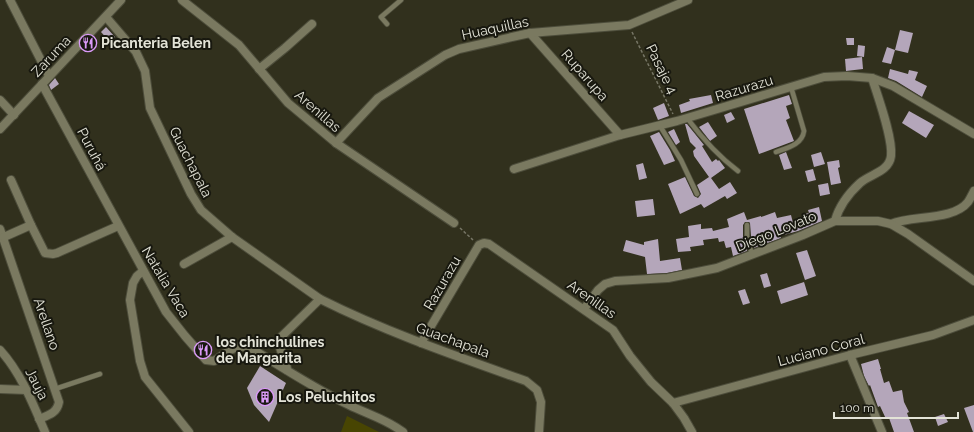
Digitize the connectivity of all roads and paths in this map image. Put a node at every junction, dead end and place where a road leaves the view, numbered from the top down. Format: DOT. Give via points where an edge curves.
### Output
graph roads {
  1 [pos="10,0"];
  2 [pos="121,0"];
  3 [pos="182,0"];
  4 [pos="401,0"];
  5 [pos="688,0"];
  6 [pos="106,17"];
  7 [pos="312,24"];
  8 [pos="387,24"];
  9 [pos="629,25"];
  10 [pos="530,33"];
  11 [pos="259,69"];
  12 [pos="50,76"];
  13 [pos="872,78"];
  14 [pos="42,84"];
  15 [pos="791,87"];
  16 [pos="0,100"];
  17 [pos="14,114"];
  18 [pos="687,118"];
  19 [pos="676,121"];
  20 [pos="660,126"];
  21 [pos="0,129"];
  22 [pos="974,134"];
  23 [pos="620,135"];
  24 [pos="336,143"];
  25 [pos="776,152"];
  26 [pos="514,168"];
  27 [pos="738,171"];
  28 [pos="11,180"];
  29 [pos="974,191"];
  30 [pos="697,194"];
  31 [pos="835,221"];
  32 [pos="454,223"];
  33 [pos="891,224"];
  34 [pos="31,225"];
  35 [pos="747,225"];
  36 [pos="118,226"];
  37 [pos="0,229"];
  38 [pos="4,237"];
  39 [pos="232,237"];
  40 [pos="479,245"];
  41 [pos="752,255"];
  42 [pos="184,264"];
  43 [pos="143,271"];
  44 [pos="974,281"];
  45 [pos="320,299"];
  46 [pos="584,309"];
  47 [pos="974,320"];
  48 [pos="421,343"];
  49 [pos="0,350"];
  50 [pos="850,355"];
  51 [pos="287,370"];
  52 [pos="100,374"];
  53 [pos="0,389"];
  54 [pos="55,389"];
  55 [pos="26,390"];
  56 [pos="673,403"];
  57 [pos="39,419"];
  58 [pos="45,432"];
  59 [pos="189,432"];
  60 [pos="403,432"];
  61 [pos="540,432"];
  62 [pos="692,432"];
  63 [pos="882,432"];
  1 -- 12 [label="street"];
  2 -- 6 [label="street, Zaruma"];
  3 -- 11 [label="street, Arenillas" via="239,45"];
  4 -- 8 [label="lane" via="381,17"];
  5 -- 9 [label="street, Huaquillas"];
  6 -- 12 [label="street, Zaruma"];
  6 -- 39 [label="street, Guachapala" via="136,52 145,71 150,108 190,194 200,210"];
  7 -- 11 [label="street"];
  9 -- 10 [label="street, Huaquillas"];
  9 -- 19 [label="path, Pasaje 4"];
  10 -- 23 [label="street, Ruparupa"];
  10 -- 24 [label="street, Huaquillas" via="459,49 445,55 378,98"];
  11 -- 24 [label="street, Arenillas" via="288,102"];
  12 -- 14 [label="street, Zaruma"];
  13 -- 15 [label="street, Razurazu" via="824,77"];
  13 -- 22 [label="street, Razurazu" via="893,86"];
  13 -- 31 [label="street" via="889,138 891,156 885,168 861,182 848,196 838,210"];
  14 -- 17 [label="street, Zaruma"];
  14 -- 36 [label="street, Puruhá"];
  15 -- 18 [label="street, Razurazu"];
  15 -- 25 [label="lane" via="804,131 802,139"];
  16 -- 17 [label="street"];
  17 -- 21 [label="street, Zaruma"];
  18 -- 19 [label="street, Razurazu"];
  18 -- 27 [label="lane" via="709,146"];
  19 -- 20 [label="street, Razurazu"];
  20 -- 23 [label="street, Razurazu"];
  20 -- 30 [label="lane" via="681,160"];
  23 -- 26 [label="street, Razurazu"];
  24 -- 32 [label="street, Arenillas"];
  28 -- 34 [label="street"];
  29 -- 33 [label="street" via="967,203 957,210 943,215 900,220"];
  31 -- 33 [label="street, Diego Lovato" via="878,221"];
  31 -- 41 [label="street, Diego Lovato"];
  32 -- 40 [label="path"];
  33 -- 44 [label="street, Diego Lovato"];
  34 -- 36 [label="street" via="45,253 53,254"];
  34 -- 38 [label="street"];
  35 -- 41 [label="lane"];
  36 -- 43 [label="street, Natalia Vaca"];
  37 -- 38 [label="street, Arellano"];
  38 -- 54 [label="street, Arellano"];
  39 -- 42 [label="street"];
  39 -- 45 [label="street, Guachapala"];
  40 -- 46 [label="street, Arenillas" via="489,244"];
  40 -- 48 [label="street, Razurazu"];
  41 -- 46 [label="street, Diego Lovato" via="717,268 682,276 605,284"];
  43 -- 51 [label="street, Natalia Vaca" via="166,312 206,360 214,361 235,348 245,346"];
  43 -- 59 [label="street" via="133,283 130,300 140,361 145,377"];
  45 -- 48 [label="street, Guachapala" via="357,318"];
  45 -- 51 [label="street" via="280,340 279,345"];
  46 -- 56 [label="street, Arenillas" via="613,330 651,382"];
  47 -- 50 [label="street, Luciano Coral" via="933,335"];
  48 -- 61 [label="street, Guachapala" via="526,381 537,390 542,402"];
  49 -- 55 [label="street, Jauja" via="11,361"];
  50 -- 56 [label="street, Luciano Coral"];
  50 -- 63 [label="street"];
  51 -- 60 [label="street, Natalia Vaca" via="348,405 392,424"];
  52 -- 54 [label="lane"];
  53 -- 55 [label="street"];
  54 -- 57 [label="street, Arellano" via="59,402 57,410"];
  55 -- 57 [label="street, Jauja"];
  56 -- 62 [label="street, Arenillas"];
  57 -- 58 [label="street, Jauja"];
}
